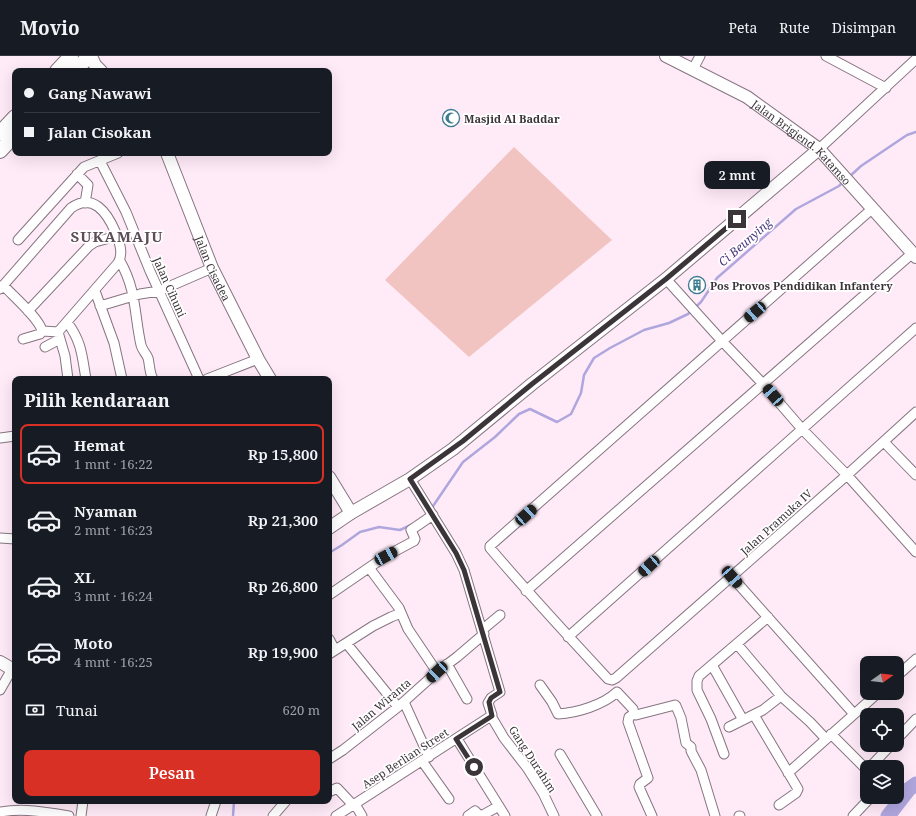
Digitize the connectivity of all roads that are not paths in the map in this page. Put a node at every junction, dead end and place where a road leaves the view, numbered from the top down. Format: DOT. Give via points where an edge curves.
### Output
graph roads {
  1 [pos="71,56"];
  2 [pos="90,56"];
  3 [pos="700,56"];
  4 [pos="827,56"];
  5 [pos="670,57"];
  6 [pos="916,59"];
  7 [pos="61,68"];
  8 [pos="78,68"];
  9 [pos="98,68"];
  10 [pos="693,69"];
  11 [pos="886,88"];
  12 [pos="12,120"];
  13 [pos="0,133"];
  14 [pos="12,138"];
  15 [pos="819,149"];
  16 [pos="0,152"];
  17 [pos="111,156"];
  18 [pos="168,156"];
  19 [pos="100,161"];
  20 [pos="77,174"];
  21 [pos="85,203"];
  22 [pos="873,208"];
  23 [pos="117,236"];
  24 [pos="18,240"];
  25 [pos="912,257"];
  26 [pos="120,261"];
  27 [pos="212,268"];
  28 [pos="666,279"];
  29 [pos="2,287"];
  30 [pos="94,291"];
  31 [pos="159,291"];
  32 [pos="134,296"];
  33 [pos="100,306"];
  34 [pos="28,311"];
  35 [pos="67,322"];
  36 [pos="916,328"];
  37 [pos="42,331"];
  38 [pos="60,335"];
  39 [pos="23,339"];
  40 [pos="722,342"];
  41 [pos="45,347"];
  42 [pos="258,359"];
  43 [pos="68,376"];
  44 [pos="85,376"];
  45 [pos="121,376"];
  46 [pos="152,376"];
  47 [pos="198,376"];
  48 [pos="215,376"];
  49 [pos="268,376"];
  50 [pos="763,384"];
  51 [pos="916,412"];
  52 [pos="802,429"];
  53 [pos="12,436"];
  54 [pos="0,438"];
  55 [pos="884,442"];
  56 [pos="916,475"];
  57 [pos="847,476"];
  58 [pos="410,479"];
  59 [pos="332,482"];
  60 [pos="351,513"];
  61 [pos="433,514"];
  62 [pos="332,526"];
  63 [pos="0,538"];
  64 [pos="12,539"];
  65 [pos="916,552"];
  66 [pos="370,568"];
  67 [pos="732,577"];
  68 [pos="526,591"];
  69 [pos="332,593"];
  70 [pos="401,613"];
  71 [pos="500,615"];
  72 [pos="768,617"];
  73 [pos="483,632"];
  74 [pos="568,637"];
  75 [pos="347,644"];
  76 [pos="737,644"];
  77 [pos="332,652"];
  78 [pos="916,659"];
  79 [pos="0,662"];
  80 [pos="447,664"];
  81 [pos="712,666"];
  82 [pos="12,668"];
  83 [pos="904,670"];
  84 [pos="12,672"];
  85 [pos="437,672"];
  86 [pos="540,685"];
  87 [pos="0,690"];
  88 [pos="781,696"];
  89 [pos="467,699"];
  90 [pos="870,700"];
  91 [pos="401,704"];
  92 [pos="634,714"];
  93 [pos="854,714"];
  94 [pos="754,715"];
  95 [pos="488,718"];
  96 [pos="916,719"];
  97 [pos="743,720"];
  98 [pos="729,727"];
  99 [pos="904,732"];
  100 [pos="829,736"];
  101 [pos="456,739"];
  102 [pos="884,752"];
  103 [pos="560,754"];
  104 [pos="724,754"];
  105 [pos="332,757"];
  106 [pos="426,759"];
  107 [pos="877,760"];
  108 [pos="860,764"];
  109 [pos="788,773"];
  110 [pos="332,790"];
  111 [pos="449,799"];
  112 [pos="83,804"];
  113 [pos="215,804"];
  114 [pos="283,804"];
  115 [pos="864,804"];
  116 [pos="354,805"];
  117 [pos="779,805"];
  118 [pos="499,806"];
  119 [pos="0,812"];
  120 [pos="69,816"];
  121 [pos="81,816"];
  122 [pos="211,816"];
  123 [pos="273,816"];
  124 [pos="336,816"];
  125 [pos="362,816"];
  126 [pos="468,816"];
  127 [pos="481,816"];
  128 [pos="505,816"];
  129 [pos="554,816"];
  130 [pos="597,816"];
  131 [pos="652,816"];
  132 [pos="716,816"];
  133 [pos="853,816"];
  1 -- 7 [label="main road"];
  2 -- 8 [label="main road"];
  2 -- 9 [label="street"];
  3 -- 10 [label="street"];
  4 -- 11 [label="street"];
  5 -- 10 [label="street, Jalan Brigjend. Katamso"];
  6 -- 11 [label="street"];
  10 -- 15 [label="street, Jalan Brigjend. Katamso" via="748,97"];
  11 -- 15 [label="street"];
  12 -- 13 [label="main road"];
  14 -- 16 [label="main road"];
  15 -- 22 [label="street, Jalan Brigjend. Katamso"];
  15 -- 28 [label="street"];
  17 -- 19 [label="street"];
  18 -- 27 [label="street, Jalan Cisadea"];
  19 -- 20 [label="street"];
  19 -- 31 [label="street, Jalan Cihuni" via="126,212"];
  20 -- 21 [label="street" via="88,185"];
  20 -- 24 [label="street"];
  21 -- 23 [label="street" via="100,208 110,220"];
  21 -- 29 [label="street" via="71,208"];
  22 -- 25 [label="street, Jalan Brigjend. Katamso"];
  22 -- 40 [label="street"];
  23 -- 26 [label="street" via="121,251"];
  23 -- 34 [label="street" via="87,247"];
  25 -- 50 [label="street"];
  26 -- 30 [label="street"];
  26 -- 32 [label="street"];
  27 -- 31 [label="street"];
  27 -- 42 [label="street, Jalan Cisadea"];
  28 -- 40 [label="street"];
  28 -- 58 [label="street" via="453,449"];
  29 -- 34 [label="street"];
  30 -- 33 [label="street"];
  30 -- 35 [label="street"];
  31 -- 32 [label="street"];
  31 -- 47 [label="street, Jalan Cihuni"];
  32 -- 33 [label="street"];
  32 -- 46 [label="street" via="141,346 148,358"];
  33 -- 45 [label="street" via="114,343"];
  34 -- 37 [label="street"];
  35 -- 38 [label="street"];
  35 -- 44 [label="street" via="80,344"];
  36 -- 52 [label="street"];
  37 -- 38 [label="street"];
  37 -- 39 [label="street"];
  38 -- 41 [label="street"];
  38 -- 43 [label="street"];
  40 -- 50 [label="street"];
  40 -- 68 [label="street" via="490,546"];
  42 -- 48 [label="street"];
  42 -- 49 [label="street, Jalan Cisadea"];
  50 -- 52 [label="street"];
  50 -- 68 [label="street"];
  51 -- 55 [label="street, Jalan Pramuka IV"];
  52 -- 57 [label="street"];
  52 -- 74 [label="street"];
  53 -- 54 [label="street"];
  55 -- 56 [label="street"];
  55 -- 57 [label="street, Jalan Pramuka IV"];
  57 -- 65 [label="street"];
  57 -- 67 [label="street, Jalan Pramuka IV"];
  58 -- 60 [label="street"];
  58 -- 61 [label="street"];
  59 -- 60 [label="street"];
  60 -- 62 [label="street"];
  61 -- 66 [label="street" via="410,530 414,542 386,556"];
  61 -- 73 [label="street" via="464,570"];
  63 -- 64 [label="street"];
  66 -- 69 [label="street"];
  66 -- 70 [label="street"];
  67 -- 72 [label="street"];
  67 -- 74 [label="street, Jalan Pramuka IV" via="612,680 608,679"];
  68 -- 74 [label="street"];
  70 -- 75 [label="street" via="372,626"];
  70 -- 85 [label="street" via="408,629"];
  71 -- 73 [label="street, Jalan Wiranta"];
  72 -- 76 [label="street"];
  72 -- 93 [label="street"];
  73 -- 80 [label="street, Jalan Wiranta"];
  73 -- 95 [label="street" via="500,692 489,702"];
  75 -- 77 [label="street"];
  75 -- 91 [label="street"];
  76 -- 81 [label="street"];
  76 -- 88 [label="street"];
  78 -- 83 [label="street"];
  79 -- 82 [label="street"];
  80 -- 85 [label="street, Jalan Wiranta"];
  80 -- 89 [label="street"];
  81 -- 97 [label="street"];
  81 -- 104 [label="street" via="699,676 697,690"];
  84 -- 87 [label="street"];
  85 -- 91 [label="street, Jalan Wiranta"];
  86 -- 92 [label="street" via="558,714 570,713 597,704 618,692 633,709"];
  88 -- 94 [label="street"];
  88 -- 100 [label="street"];
  90 -- 93 [label="street"];
  91 -- 105 [label="street, Jalan Wiranta"];
  91 -- 106 [label="street"];
  92 -- 131 [label="street" via="629,717 628,722 648,778 639,787"];
  92 -- 132 [label="street" via="676,706 686,743 691,747 700,767"];
  93 -- 100 [label="street"];
  94 -- 97 [label="street"];
  94 -- 109 [label="street"];
  95 -- 101 [label="street, Asep Berlian Street"];
  95 -- 129 [label="street, Gang Durahim" via="528,769"];
  96 -- 99 [label="street"];
  97 -- 98 [label="street"];
  100 -- 108 [label="street"];
  100 -- 109 [label="street"];
  101 -- 106 [label="street, Asep Berlian Street"];
  101 -- 118 [label="street"];
  102 -- 107 [label="street"];
  103 -- 130 [label="street"];
  106 -- 111 [label="street"];
  106 -- 116 [label="street, Asep Berlian Street"];
  109 -- 117 [label="street" via="798,791"];
  110 -- 116 [label="street" via="337,788"];
  112 -- 121 [label="street"];
  113 -- 122 [label="street"];
  114 -- 123 [label="street"];
  115 -- 133 [label="street"];
  116 -- 124 [label="street, Asep Berlian Street"];
  116 -- 125 [label="street"];
  118 -- 127 [label="street"];
  118 -- 128 [label="street"];
  119 -- 120 [label="street" via="39,810"];
  126 -- 127 [label="street" via="475,811"];
}
